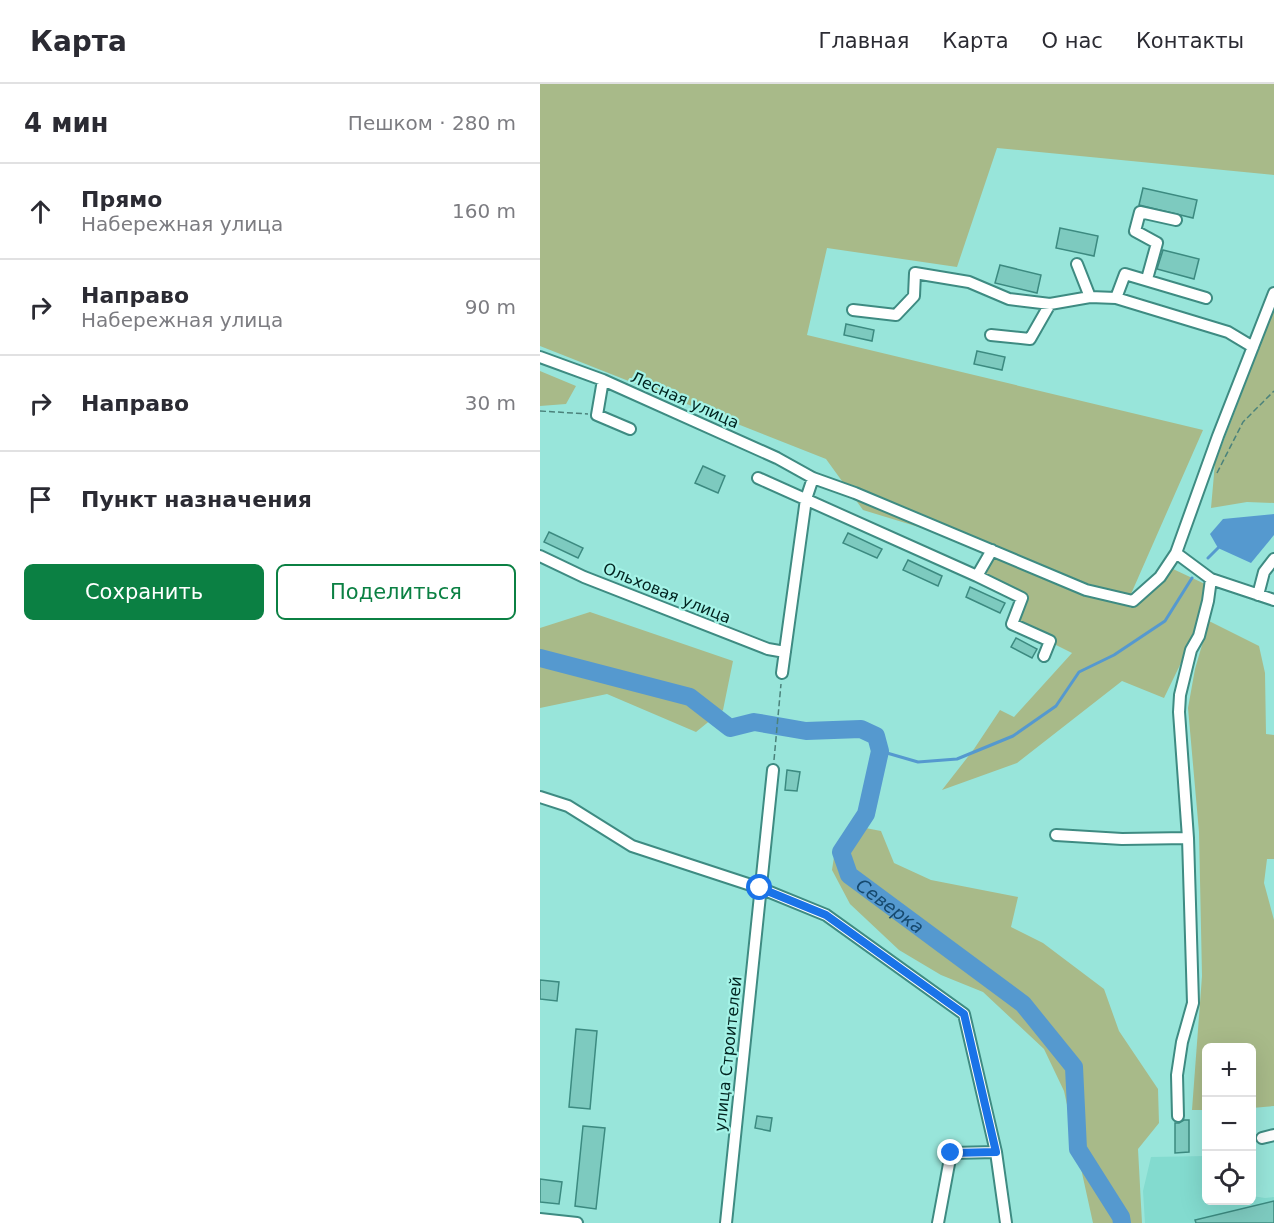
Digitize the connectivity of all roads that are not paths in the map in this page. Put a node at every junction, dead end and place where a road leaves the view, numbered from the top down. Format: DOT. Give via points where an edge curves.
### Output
graph roads {
  1 [pos="1176,220"];
  2 [pos="1077,264"];
  3 [pos="1147,279"];
  4 [pos="1274,293"];
  5 [pos="1090,297"];
  6 [pos="1116,298"];
  7 [pos="1206,298"];
  8 [pos="1050,304"];
  9 [pos="853,310"];
  10 [pos="991,335"];
  11 [pos="1253,347"];
  12 [pos="540,357"];
  13 [pos="603,380"];
  14 [pos="630,429"];
  15 [pos="758,478"];
  16 [pos="813,478"];
  17 [pos="806,499"];
  18 [pos="992,550"];
  19 [pos="1176,553"];
  20 [pos="540,556"];
  21 [pos="1274,559"];
  22 [pos="977,576"];
  23 [pos="1211,579"];
  24 [pos="1258,595"];
  25 [pos="1274,600"];
  26 [pos="785,652"];
  27 [pos="1044,656"];
  28 [pos="782,673"];
  29 [pos="773,770"];
  30 [pos="540,797"];
  31 [pos="1056,835"];
  32 [pos="1188,838"];
  33 [pos="760,888"];
  34 [pos="1178,1116"];
  35 [pos="1274,1135"];
  36 [pos="1262,1138"];
  37 [pos="996,1152"];
  38 [pos="540,1219"];
  39 [pos="577,1223"];
  40 [pos="726,1223"];
  41 [pos="938,1223"];
  42 [pos="1006,1223"];
  1 -- 3 [label="street" via="1140,212 1135,231 1157,243"];
  2 -- 5 [label="street"];
  3 -- 6 [label="street" via="1125,274"];
  3 -- 7 [label="street"];
  4 -- 11 [label="street"];
  5 -- 6 [label="street"];
  5 -- 8 [label="street"];
  6 -- 11 [label="street" via="1228,332"];
  8 -- 9 [label="street" via="1009,299 969,282 915,273 914,296 896,315"];
  8 -- 10 [label="street" via="1030,339"];
  11 -- 19 [label="street"];
  12 -- 13 [label="street, Лесная улица"];
  13 -- 14 [label="street" via="597,415"];
  13 -- 16 [label="street, Лесная улица"];
  15 -- 17 [label="street"];
  16 -- 17 [label="street"];
  16 -- 18 [label="street, Лесная улица"];
  17 -- 22 [label="street"];
  17 -- 26 [label="street"];
  18 -- 19 [label="street, Лесная улица" via="1086,590 1133,601 1160,577"];
  18 -- 22 [label="street"];
  19 -- 23 [label="street"];
  20 -- 26 [label="street, Ольховая улица" via="768,650"];
  21 -- 24 [label="street" via="1264,572"];
  22 -- 27 [label="street" via="1023,598 1012,624 1050,641"];
  23 -- 24 [label="street"];
  23 -- 32 [label="street" via="1209,601 1180,695"];
  24 -- 25 [label="street"];
  26 -- 28 [label="street"];
  29 -- 33 [label="street, улица Строителей"];
  30 -- 33 [label="street" via="568,806 632,846"];
  31 -- 32 [label="street"];
  32 -- 34 [label="street" via="1192,1003 1177,1076"];
  33 -- 37 [label="street" via="826,915 964,1014"];
  33 -- 40 [label="street, улица Строителей"];
  35 -- 36 [label="street"];
  37 -- 41 [label="street" via="951,1153"];
  37 -- 42 [label="street"];
  38 -- 39 [label="street"];
}
